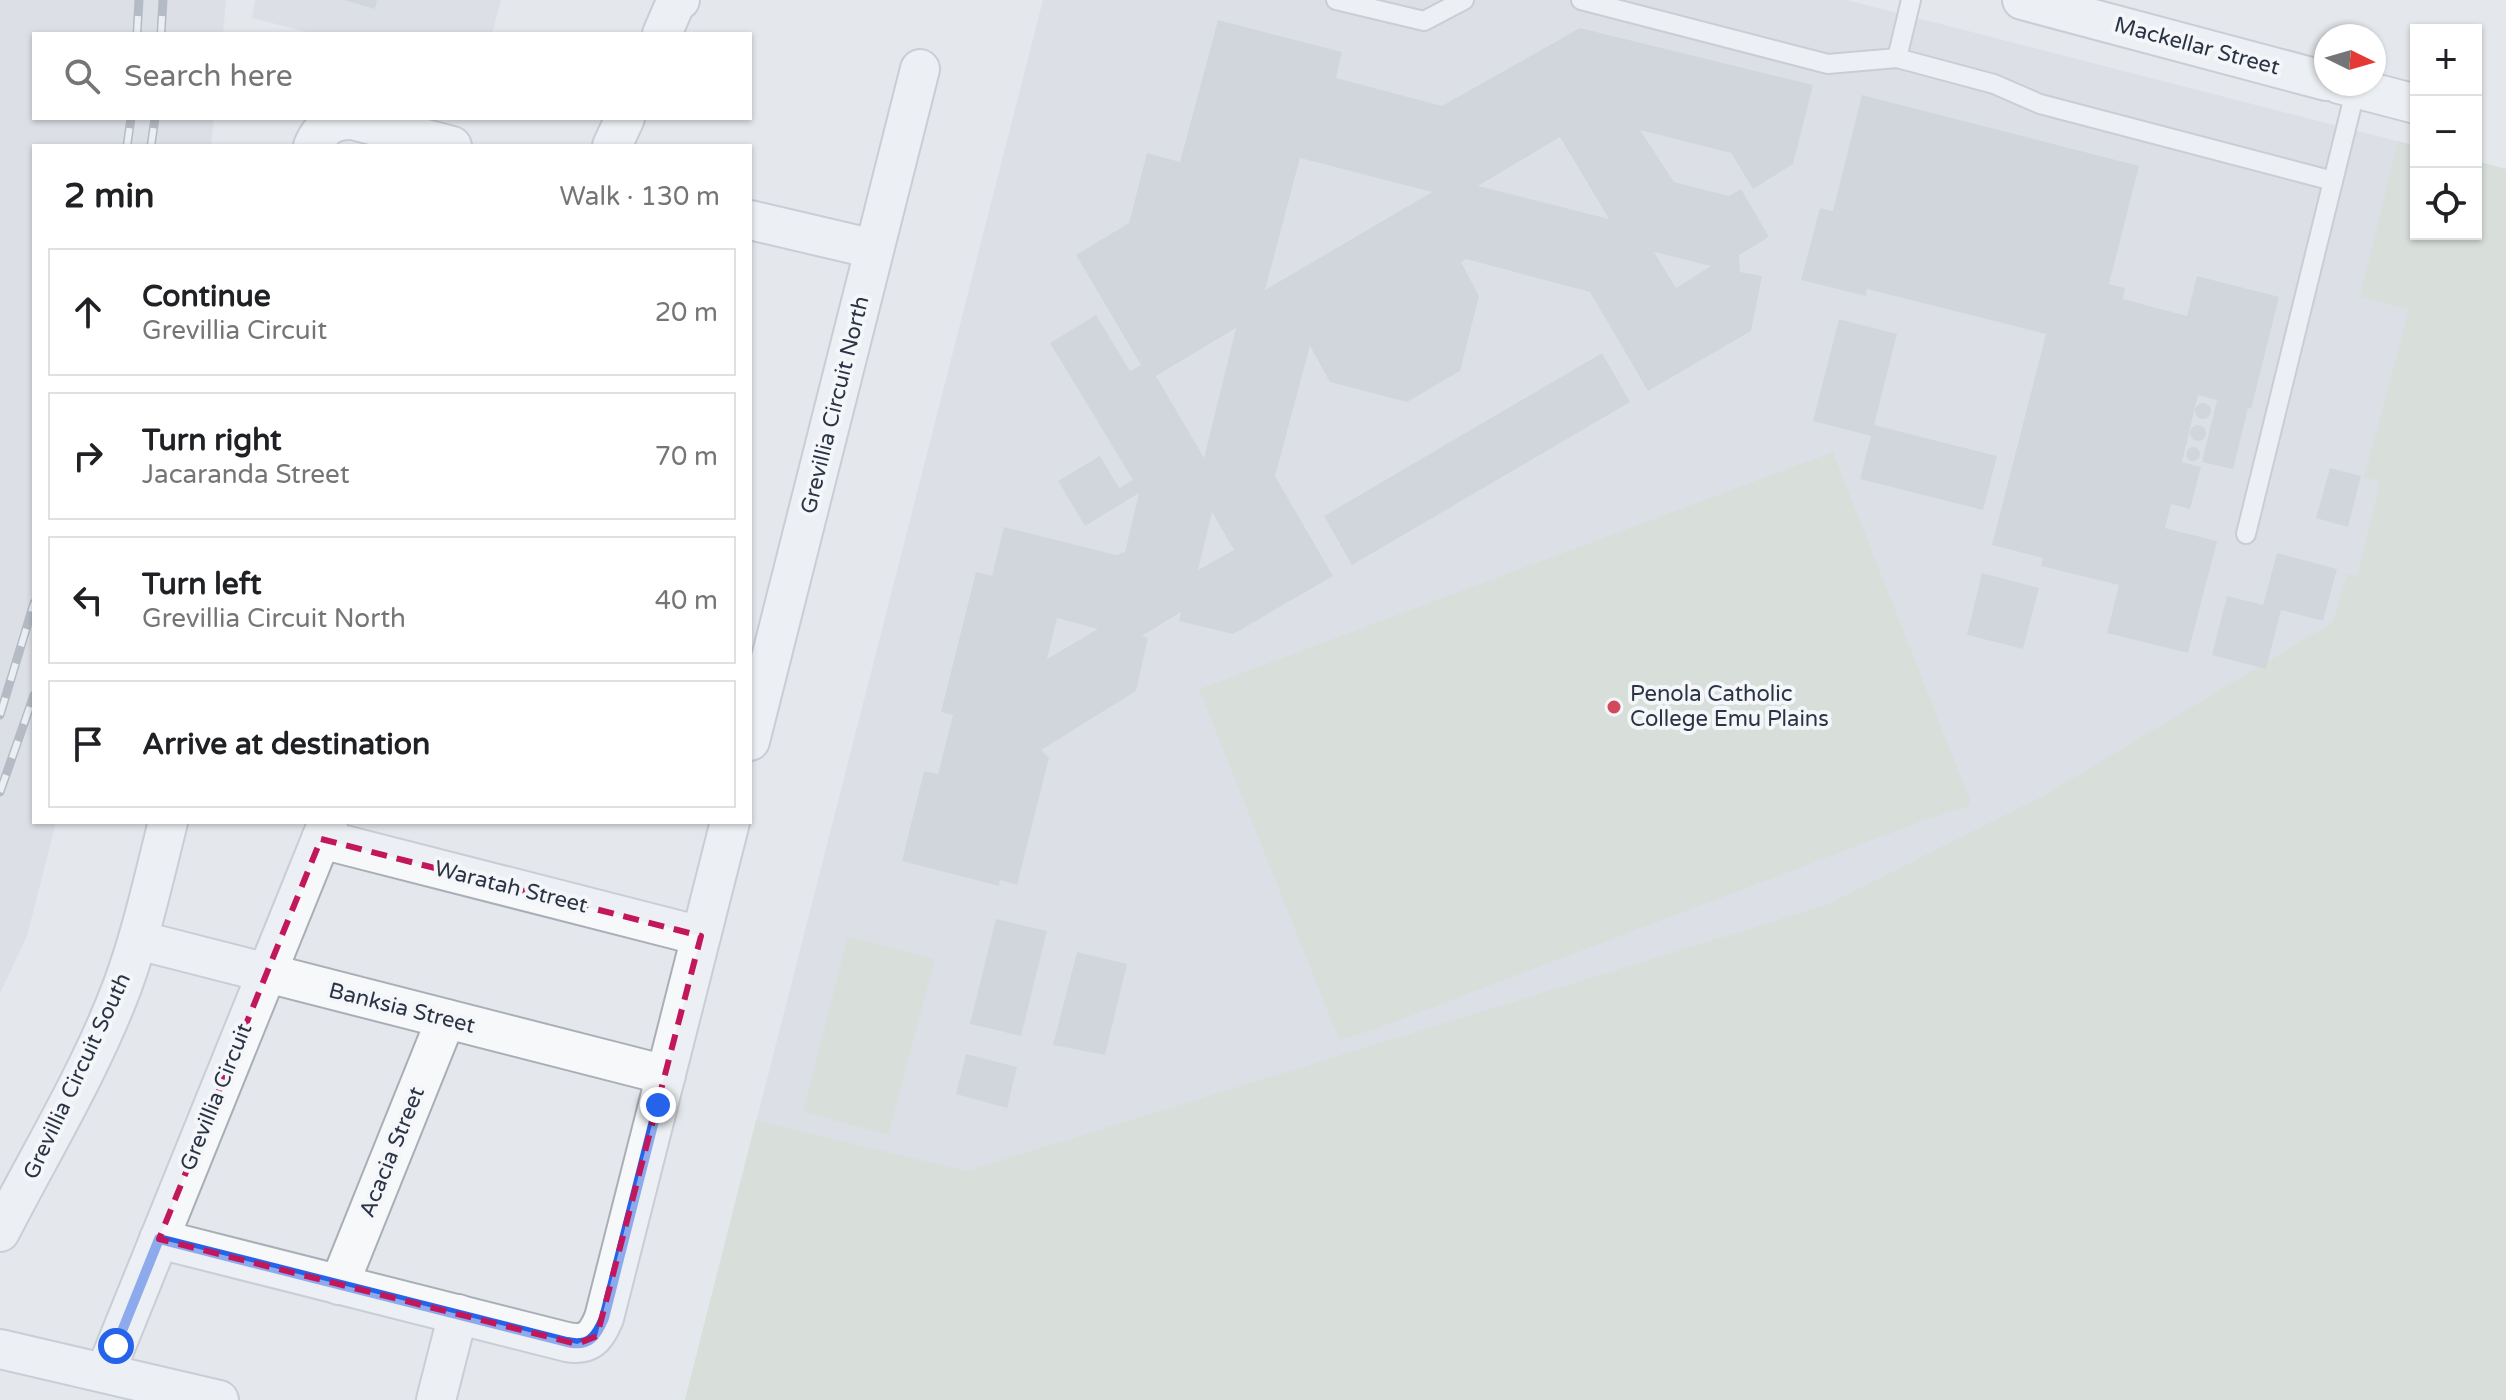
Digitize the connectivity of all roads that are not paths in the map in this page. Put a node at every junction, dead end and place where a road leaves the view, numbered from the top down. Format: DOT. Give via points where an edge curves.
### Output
graph roads {
  1 [pos="1336,0"];
  2 [pos="1464,0"];
  3 [pos="1581,0"];
  4 [pos="1911,0"];
  5 [pos="2022,0"];
  6 [pos="1897,58"];
  7 [pos="920,69"];
  8 [pos="2314,77"];
  9 [pos="2339,96"];
  10 [pos="2386,96"];
  11 [pos="2410,102"];
  12 [pos="353,120"];
  13 [pos="353,120"];
  14 [pos="624,120"];
  15 [pos="318,138"];
  16 [pos="444,144"];
  17 [pos="613,144"];
  18 [pos="2333,181"];
  19 [pos="752,220"];
  20 [pos="874,249"];
  21 [pos="2246,534"];
  22 [pos="760,662"];
  23 [pos="752,725"];
  24 [pos="167,824"];
  25 [pos="729,824"];
  26 [pos="325,830"];
  27 [pos="701,936"];
  28 [pos="138,940"];
  29 [pos="265,973"];
  30 [pos="446,1019"];
  31 [pos="666,1075"];
  32 [pos="0,1232"];
  33 [pos="159,1239"];
  34 [pos="339,1285"];
  35 [pos="458,1314"];
  36 [pos="0,1349"];
  37 [pos="105,1373"];
  38 [pos="219,1400"];
  39 [pos="436,1400"];
  1 -- 2 [label="lane" via="1424,21"];
  3 -- 6 [label="lane" via="1828,64"];
  4 -- 6 [label="lane"];
  5 -- 8 [label="street, Mackellar Street"];
  6 -- 18 [label="lane" via="1994,84 2040,104"];
  7 -- 20 [label="street, Grevillia Circuit North"];
  9 -- 18 [label="lane"];
  10 -- 11 [label="street, Mackellar Street"];
  12 -- 16 [label="street"];
  13 -- 15 [label="street" via="331,123"];
  14 -- 17 [label="street"];
  18 -- 21 [label="lane"];
  19 -- 20 [label="street"];
  20 -- 22 [label="street, Grevillia Circuit North"];
  22 -- 23 [label="street, Grevillia Circuit North"];
  24 -- 28 [label="street, Grevillia Circuit South"];
  25 -- 27 [label="street"];
  26 -- 27 [label="street, Waratah Street"];
  26 -- 29 [label="street, Grevillia Circuit"];
  27 -- 31 [label="street"];
  28 -- 29 [label="street, Banksia Street"];
  28 -- 32 [label="street, Grevillia Circuit South" via="93,1051"];
  29 -- 30 [label="street, Banksia Street"];
  29 -- 33 [label="street, Grevillia Circuit"];
  30 -- 31 [label="street, Banksia Street"];
  30 -- 34 [label="street, Acacia Street"];
  31 -- 35 [label="street" via="597,1336 587,1343 567,1342"];
  33 -- 34 [label="street"];
  33 -- 37 [label="street, Grevillia Circuit"];
  34 -- 35 [label="street"];
  35 -- 39 [label="street"];
  36 -- 37 [label="street"];
  37 -- 38 [label="street"];
}
